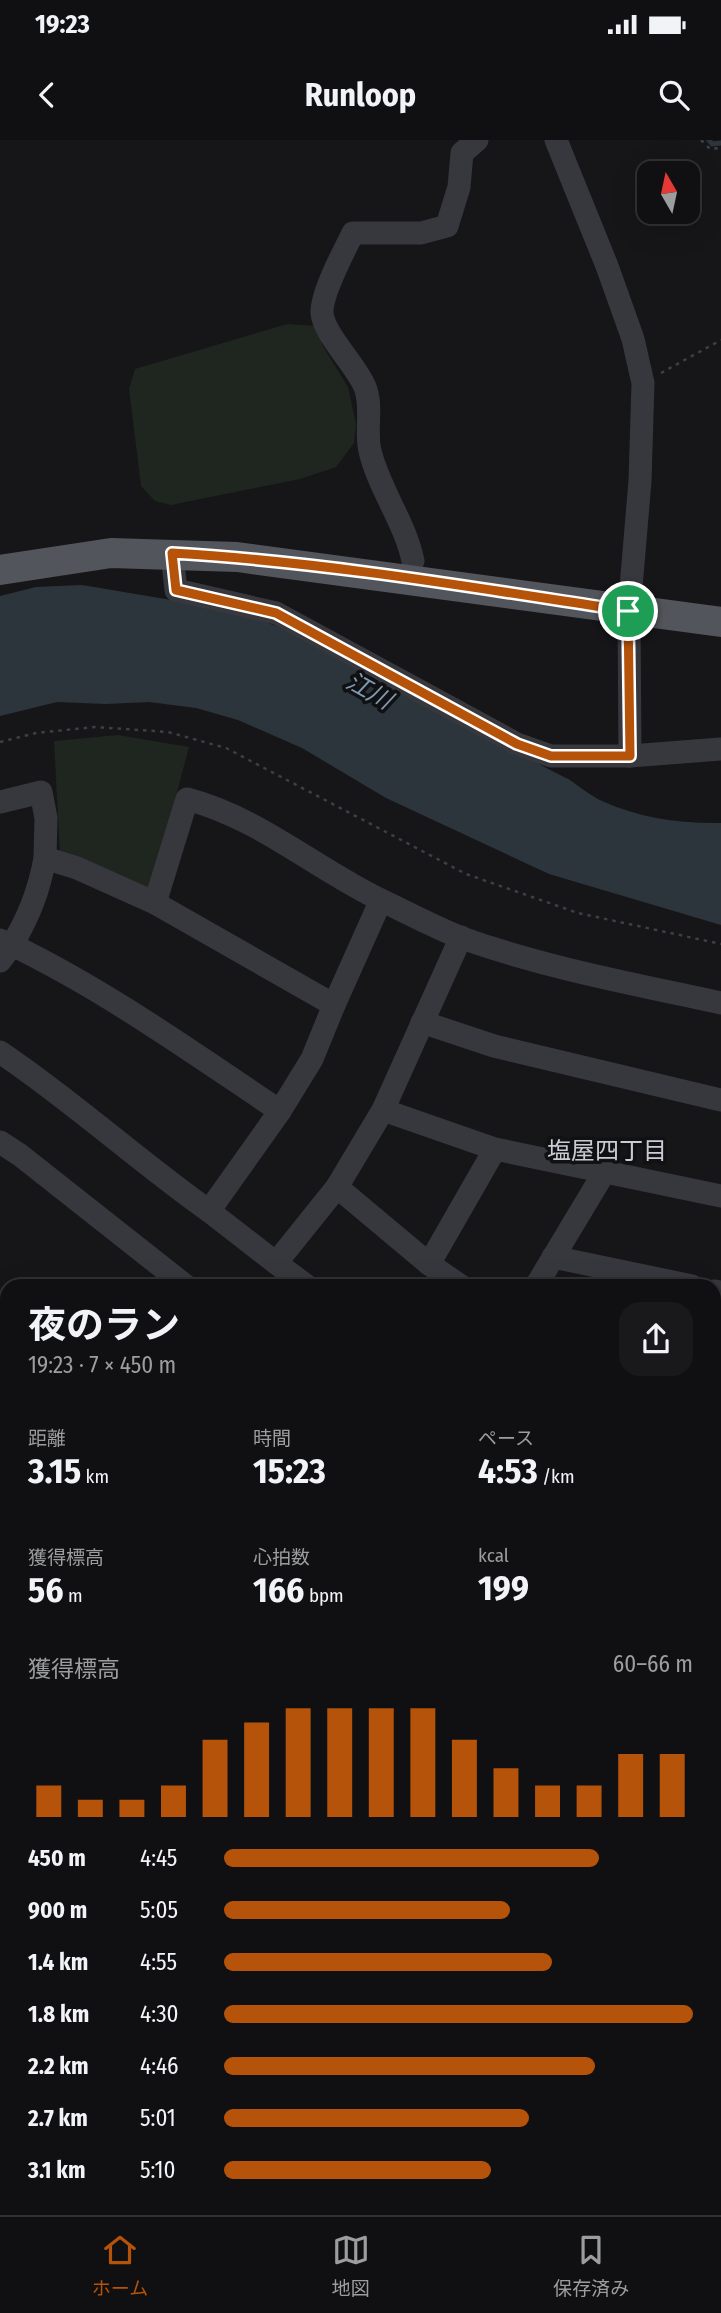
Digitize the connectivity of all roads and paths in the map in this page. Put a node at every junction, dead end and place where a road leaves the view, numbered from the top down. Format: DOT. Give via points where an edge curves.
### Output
graph roads {
  1 [pos="477,140"];
  2 [pos="556,140"];
  3 [pos="701,140"];
  4 [pos="721,148"];
  5 [pos="721,340"];
  6 [pos="643,383"];
  7 [pos="0,553"];
  8 [pos="172,553"];
  9 [pos="413,561"];
  10 [pos="0,570"];
  11 [pos="630,602"];
  12 [pos="721,603"];
  13 [pos="721,622"];
  14 [pos="0,742"];
  15 [pos="721,749"];
  16 [pos="630,756"];
  17 [pos="0,802"];
  18 [pos="45,858"];
  19 [pos="381,900"];
  20 [pos="155,903"];
  21 [pos="461,937"];
  22 [pos="721,944"];
  23 [pos="4,949"];
  24 [pos="721,1003"];
  25 [pos="334,1005"];
  26 [pos="422,1022"];
  27 [pos="0,1052"];
  28 [pos="721,1100"];
  29 [pos="383,1110"];
  30 [pos="280,1111"];
  31 [pos="0,1142"];
  32 [pos="495,1149"];
  33 [pos="605,1171"];
  34 [pos="337,1187"];
  35 [pos="721,1196"];
  36 [pos="209,1211"];
  37 [pos="553,1257"];
  38 [pos="276,1263"];
  39 [pos="429,1264"];
  40 [pos="177,1279"];
  41 [pos="298,1279"];
  42 [pos="451,1279"];
  43 [pos="540,1279"];
  44 [pos="658,1279"];
  1 -- 9 [label="street" via="462,153 459,187 447,226 421,233 353,233 324,297 322,313 327,326 368,394 369,449"];
  2 -- 6 [label="street" via="615,290"];
  3 -- 4 [label="path" via="710,149"];
  5 -- 6 [label="path"];
  6 -- 11 [label="street"];
  7 -- 9 [label="main road" via="113,535 166,534"];
  8 -- 10 [label="main road" via="111,553"];
  8 -- 11 [label="main road"];
  8 -- 16 [label="street" via="176,590 276,613 517,744 551,756"];
  9 -- 11 [label="main road"];
  11 -- 12 [label="main road"];
  11 -- 13 [label="main road"];
  11 -- 16 [label="street"];
  14 -- 22 [label="path" via="95,727 168,733 226,748 466,874 578,913"];
  15 -- 16 [label="street"];
  17 -- 18 [label="street" via="41,792"];
  18 -- 20 [label="street"];
  18 -- 23 [label="street" via="31,913"];
  19 -- 20 [label="street" via="251,825 209,804 187,799"];
  19 -- 21 [label="street"];
  19 -- 25 [label="street"];
  20 -- 25 [label="street"];
  21 -- 24 [label="street" via="563,969"];
  21 -- 26 [label="street"];
  23 -- 30 [label="street" via="105,994"];
  25 -- 30 [label="street" via="312,1059"];
  26 -- 28 [label="street" via="494,1046"];
  26 -- 29 [label="street"];
  27 -- 36 [label="street"];
  29 -- 32 [label="street"];
  29 -- 34 [label="street"];
  30 -- 36 [label="street"];
  31 -- 40 [label="street"];
  32 -- 33 [label="street"];
  32 -- 39 [label="street"];
  33 -- 35 [label="street"];
  33 -- 37 [label="street"];
  34 -- 38 [label="street"];
  34 -- 39 [label="street"];
  36 -- 38 [label="street"];
  37 -- 43 [label="street"];
  37 -- 44 [label="street"];
  38 -- 41 [label="street"];
  39 -- 42 [label="street"];
}
